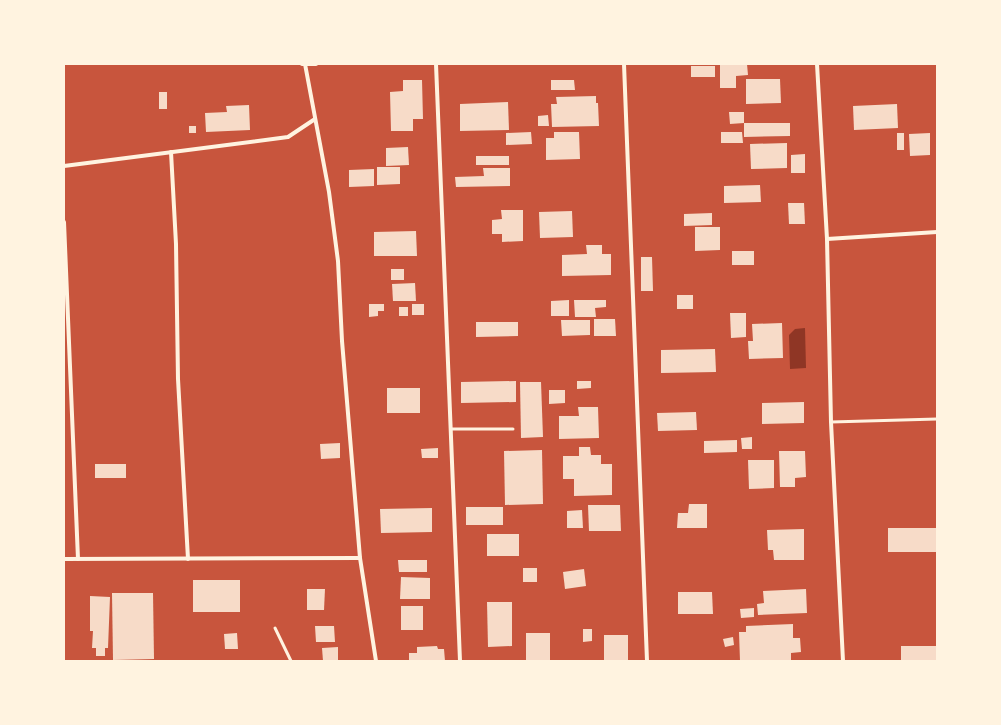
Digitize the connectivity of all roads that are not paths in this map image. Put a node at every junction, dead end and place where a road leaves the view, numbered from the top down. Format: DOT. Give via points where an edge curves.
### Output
graph roads {
  1 [pos="303,64"];
  2 [pos="316,64"];
  3 [pos="436,64"];
  4 [pos="624,64"];
  5 [pos="817,64"];
  6 [pos="315,119"];
  7 [pos="171,152"];
  8 [pos="64,166"];
  9 [pos="64,222"];
  10 [pos="937,232"];
  11 [pos="827,239"];
  12 [pos="66,294"];
  13 [pos="937,419"];
  14 [pos="831,422"];
  15 [pos="451,429"];
  16 [pos="513,429"];
  17 [pos="188,558"];
  18 [pos="360,558"];
  19 [pos="64,559"];
  20 [pos="78,559"];
  21 [pos="275,628"];
  22 [pos="291,661"];
  23 [pos="376,661"];
  24 [pos="460,661"];
  25 [pos="647,661"];
  26 [pos="843,661"];
  1 -- 2 [label="street"];
  1 -- 6 [label="street"];
  3 -- 15 [label="street"];
  4 -- 25 [label="street"];
  5 -- 11 [label="street"];
  6 -- 7 [label="street" via="288,137"];
  6 -- 18 [label="street" via="329,192 338,261"];
  7 -- 8 [label="street"];
  7 -- 17 [label="street" via="176,244 178,379"];
  9 -- 12 [label="street"];
  10 -- 11 [label="street"];
  11 -- 14 [label="street"];
  12 -- 20 [label="street"];
  13 -- 14 [label="lane"];
  14 -- 26 [label="street"];
  15 -- 16 [label="lane"];
  15 -- 24 [label="street"];
  17 -- 18 [label="street"];
  17 -- 20 [label="street"];
  18 -- 23 [label="street"];
  19 -- 20 [label="street"];
  21 -- 22 [label="lane"];
}
